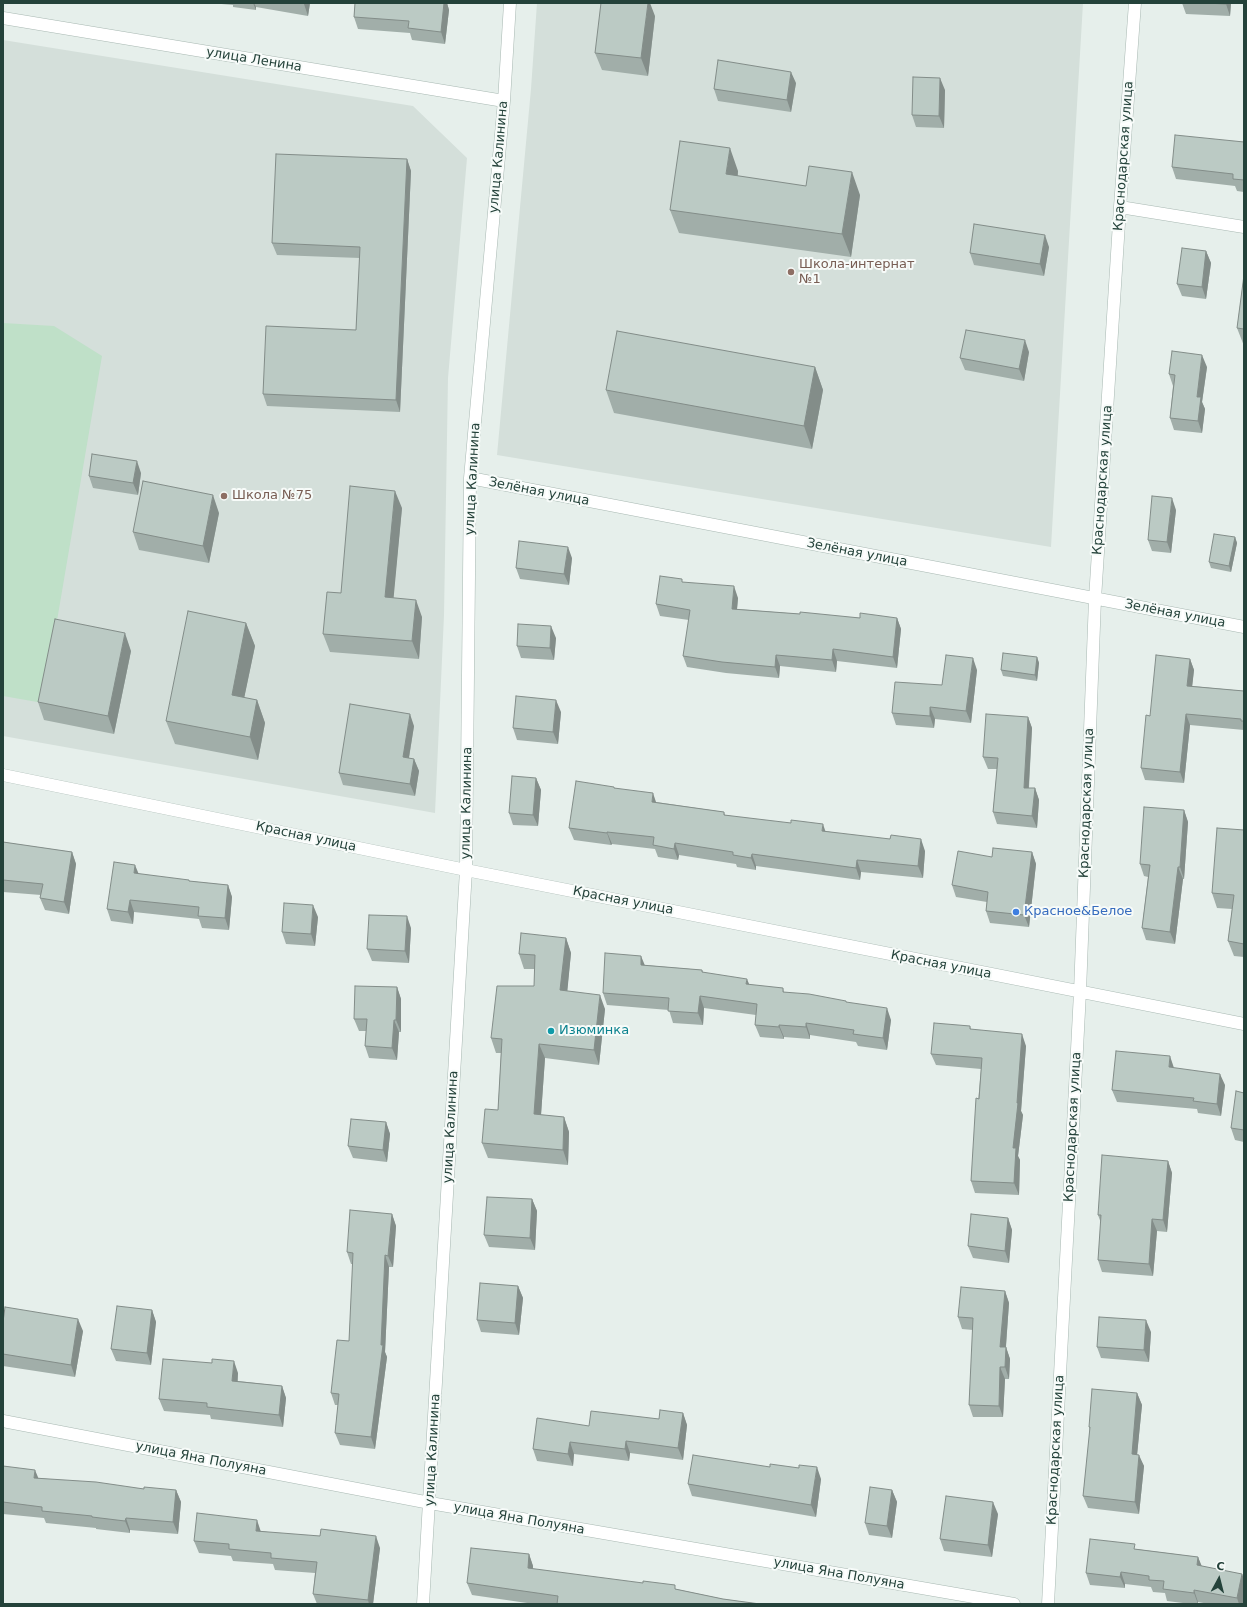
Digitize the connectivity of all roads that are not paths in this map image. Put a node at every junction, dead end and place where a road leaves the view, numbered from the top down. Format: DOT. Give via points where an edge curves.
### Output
graph roads {
  1 [pos="510,3"];
  2 [pos="1135,3"];
  3 [pos="3,18"];
  4 [pos="504,101"];
  5 [pos="1120,207"];
  6 [pos="1244,227"];
  7 [pos="470,478"];
  8 [pos="1095,599"];
  9 [pos="1244,628"];
  10 [pos="3,775"];
  11 [pos="466,870"];
  12 [pos="1080,992"];
  13 [pos="1244,1024"];
  14 [pos="3,1421"];
  15 [pos="430,1503"];
  16 [pos="424,1604"];
  17 [pos="1014,1604"];
  18 [pos="1048,1604"];
  1 -- 4 [label="street, улица Калинина"];
  2 -- 5 [label="street, Краснодарская улица"];
  3 -- 4 [label="street, улица Ленина"];
  4 -- 7 [label="street, улица Калинина"];
  5 -- 6 [label="street"];
  5 -- 8 [label="street, Краснодарская улица"];
  7 -- 8 [label="street, Зелёная улица"];
  7 -- 11 [label="street, улица Калинина"];
  8 -- 9 [label="street, Зелёная улица"];
  8 -- 12 [label="street, Краснодарская улица"];
  10 -- 11 [label="street, Красная улица"];
  11 -- 12 [label="street, Красная улица"];
  11 -- 15 [label="street, улица Калинина"];
  12 -- 13 [label="street, Красная улица"];
  12 -- 18 [label="street, Краснодарская улица"];
  14 -- 15 [label="street, улица Яна Полуяна"];
  15 -- 16 [label="street, улица Калинина"];
  15 -- 17 [label="street, улица Яна Полуяна"];
}
